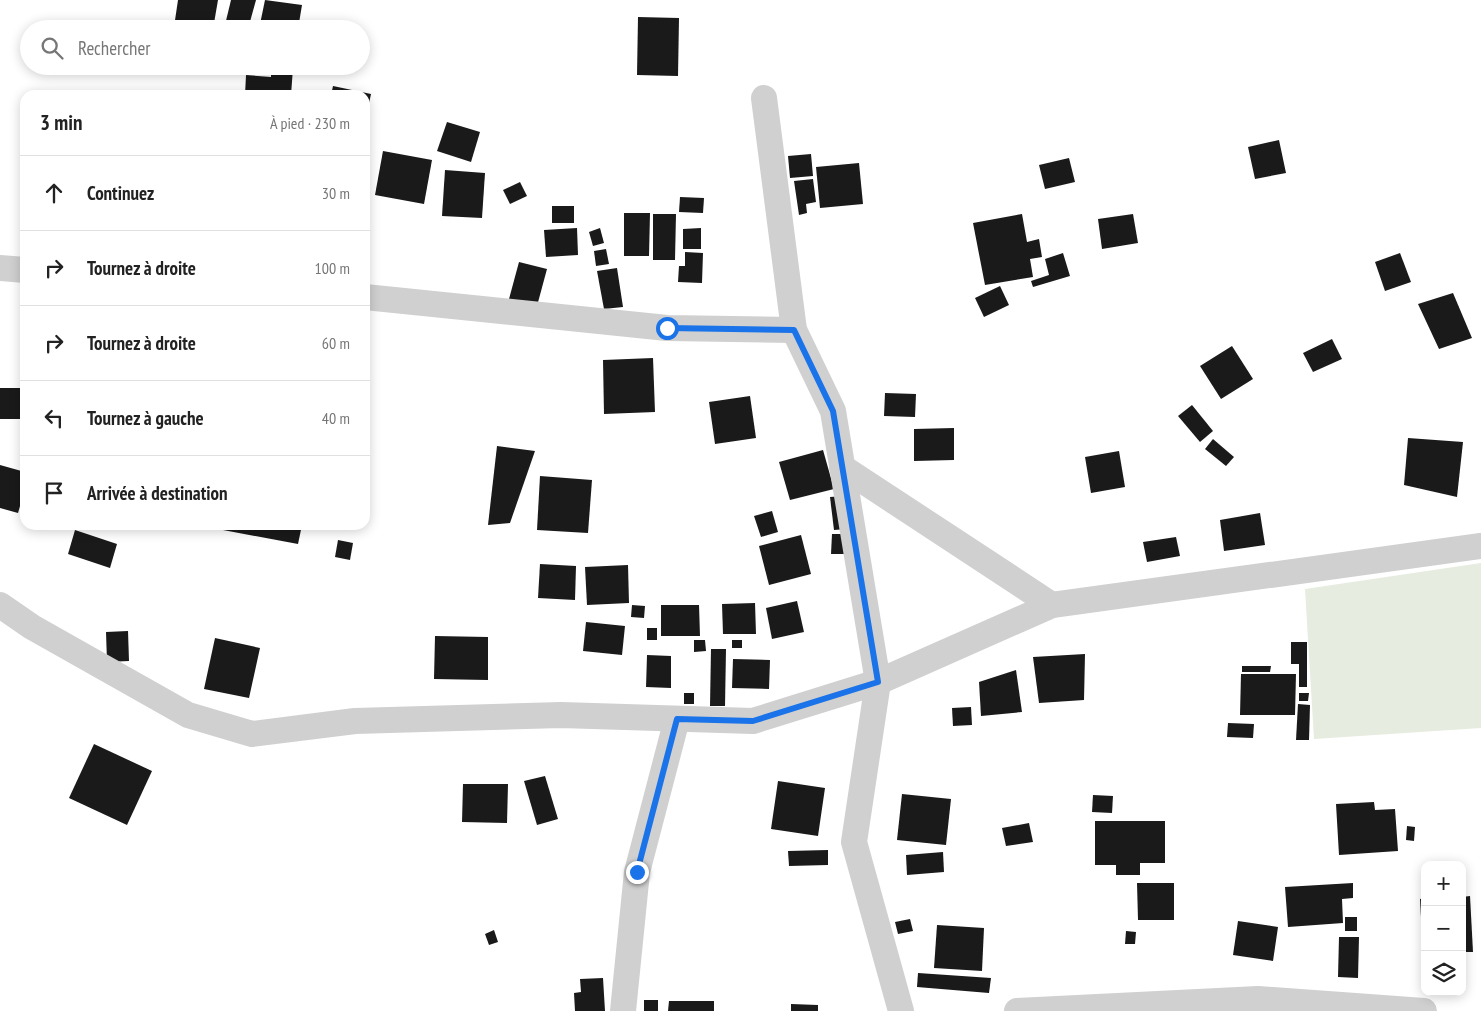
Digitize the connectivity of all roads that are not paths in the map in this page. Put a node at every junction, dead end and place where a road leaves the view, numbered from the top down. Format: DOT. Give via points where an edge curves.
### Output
graph roads {
  1 [pos="764,98"];
  2 [pos="0,268"];
  3 [pos="20,270"];
  4 [pos="370,298"];
  5 [pos="794,330"];
  6 [pos="842,467"];
  7 [pos="1481,546"];
  8 [pos="0,605"];
  9 [pos="1052,605"];
  10 [pos="878,682"];
  11 [pos="677,719"];
  12 [pos="622,1011"];
  13 [pos="901,1011"];
  14 [pos="1017,1011"];
  15 [pos="1424,1011"];
  1 -- 5 [label="street"];
  2 -- 3 [label="street"];
  4 -- 5 [label="street" via="667,328"];
  5 -- 6 [label="street" via="833,411"];
  6 -- 9 [label="street"];
  6 -- 10 [label="street"];
  7 -- 9 [label="street"];
  8 -- 11 [label="street" via="32,627 188,715 252,734 355,721 561,715"];
  9 -- 10 [label="street"];
  10 -- 11 [label="street" via="753,721"];
  10 -- 13 [label="street" via="854,842"];
  11 -- 12 [label="street" via="637,872"];
  14 -- 15 [label="street" via="1258,999"];
}
